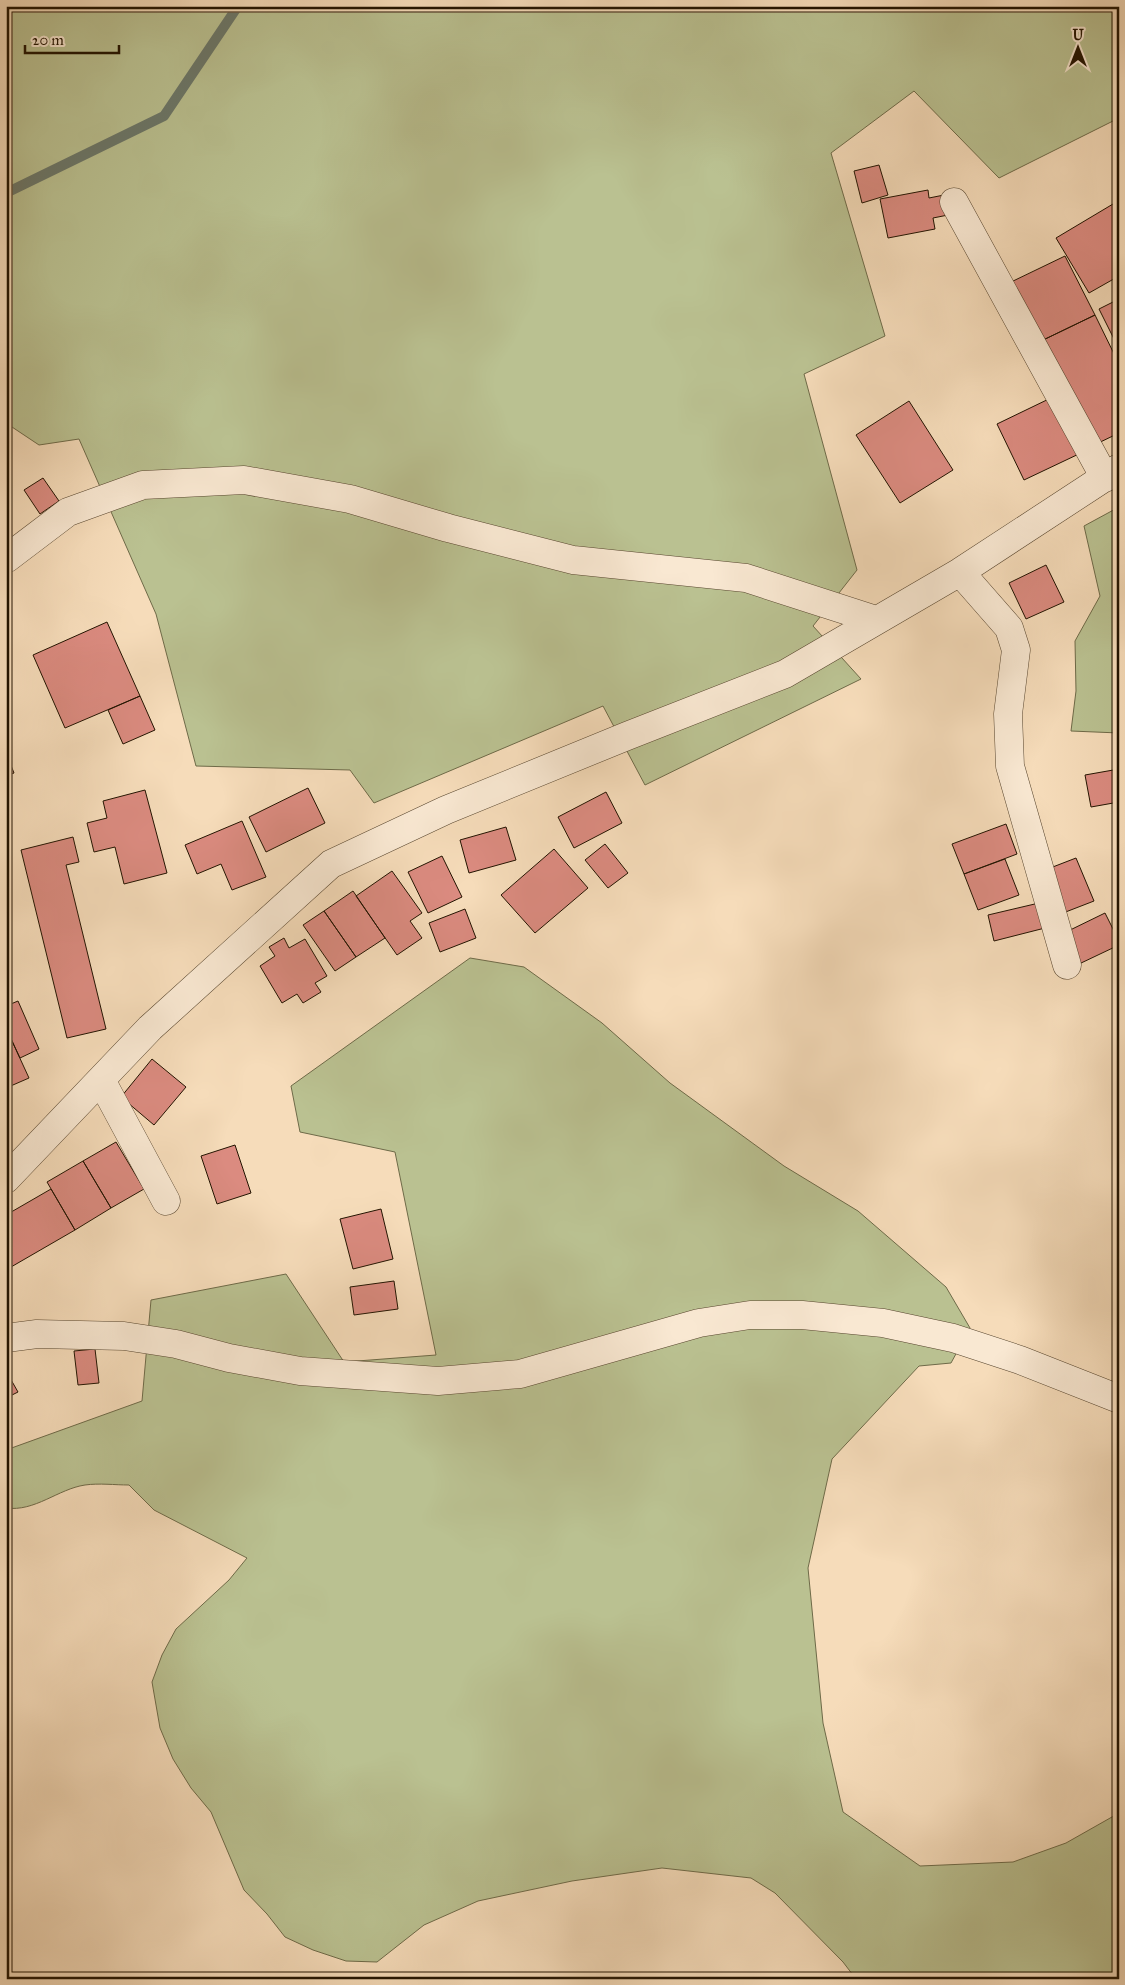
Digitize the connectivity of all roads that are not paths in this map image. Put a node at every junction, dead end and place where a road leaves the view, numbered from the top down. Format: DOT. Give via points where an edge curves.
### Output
graph roads {
  1 [pos="954,202"];
  2 [pos="1112,473"];
  3 [pos="6,560"];
  4 [pos="960,572"];
  5 [pos="876,620"];
  6 [pos="1067,965"];
  7 [pos="101,1080"];
  8 [pos="6,1179"];
  9 [pos="166,1201"];
  10 [pos="6,1338"];
  11 [pos="1119,1399"];
  1 -- 2 [label="street"];
  2 -- 4 [label="street"];
  3 -- 5 [label="street" via="68,512 143,485 244,480 350,499 573,560 746,578"];
  4 -- 5 [label="street"];
  4 -- 6 [label="street" via="1009,628 1016,650 1008,714 1010,766"];
  5 -- 7 [label="street" via="785,674 446,810 332,864 150,1028"];
  7 -- 8 [label="street"];
  7 -- 9 [label="street"];
  10 -- 11 [label="street" via="37,1334 124,1336 176,1344 300,1372 438,1381 520,1374 699,1323 750,1315 802,1315 883,1323 953,1338"];
}
